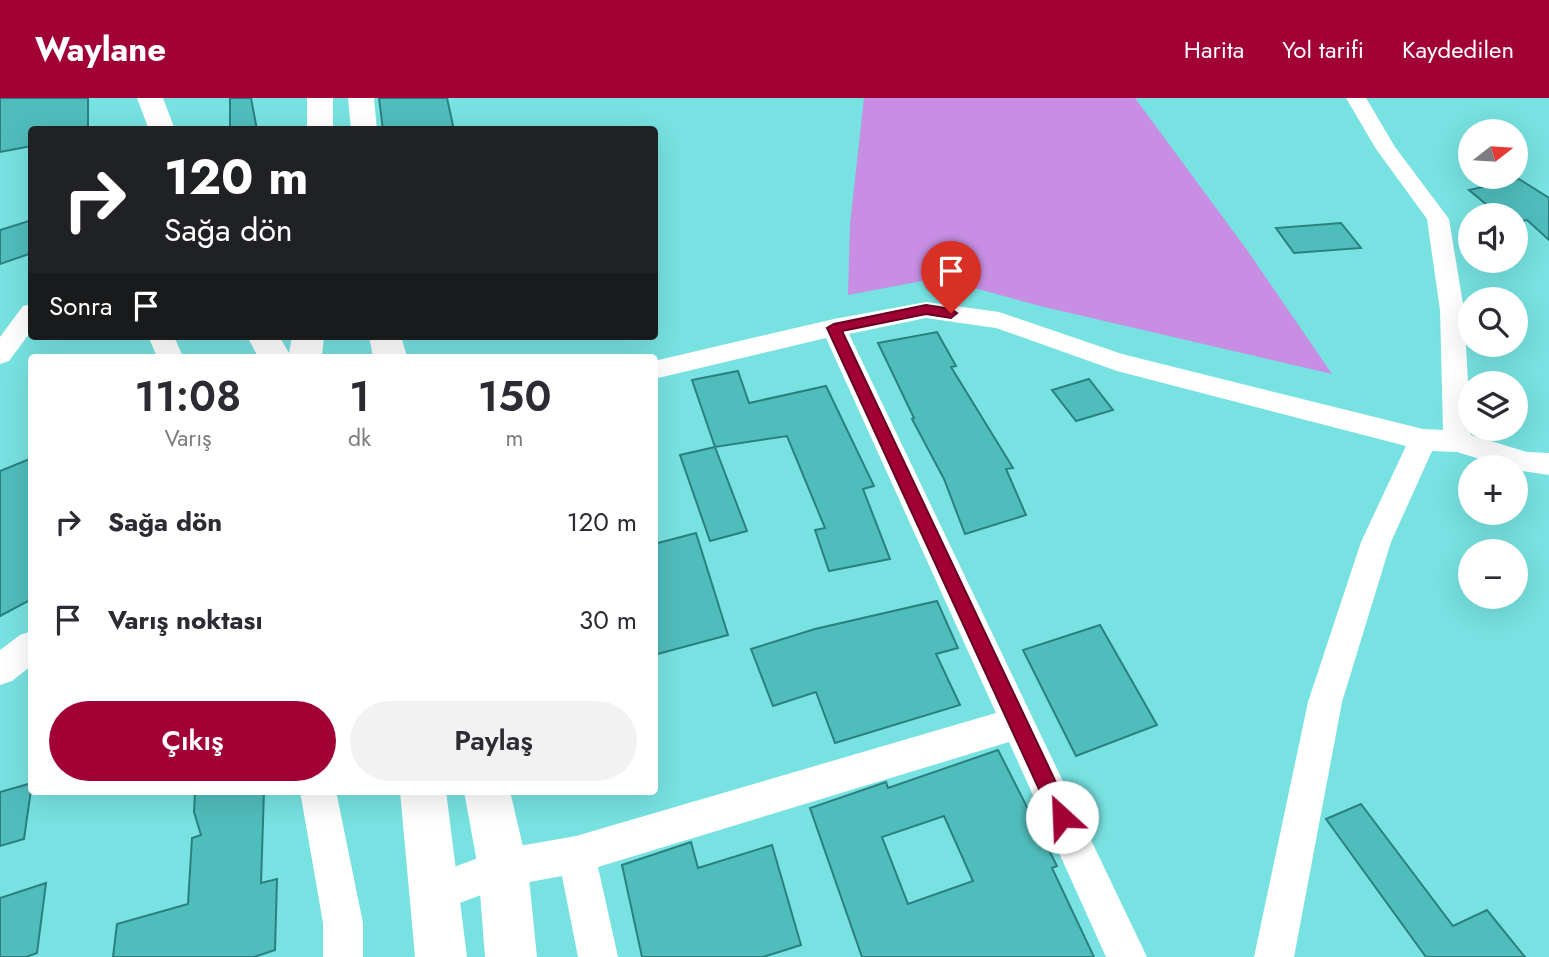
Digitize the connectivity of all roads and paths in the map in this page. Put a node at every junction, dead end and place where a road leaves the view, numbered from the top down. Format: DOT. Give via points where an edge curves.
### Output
graph roads {
  1 [pos="320,98"];
  2 [pos="361,98"];
  3 [pos="1356,98"];
  4 [pos="320,126"];
  5 [pos="364,126"];
  6 [pos="28,317"];
  7 [pos="834,328"];
  8 [pos="0,355"];
  9 [pos="658,369"];
  10 [pos="1423,440"];
  11 [pos="1457,441"];
  12 [pos="1549,464"];
  13 [pos="28,648"];
  14 [pos="0,670"];
  15 [pos="1018,723"];
  16 [pos="319,795"];
  17 [pos="423,795"];
  18 [pos="488,795"];
  19 [pos="576,855"];
  20 [pos="503,868"];
  21 [pos="435,892"];
  22 [pos="343,957"];
  23 [pos="441,957"];
  24 [pos="511,957"];
  25 [pos="598,957"];
  26 [pos="1127,957"];
  27 [pos="1274,957"];
  1 -- 4 [label="main road"];
  2 -- 5 [label="main road"];
  3 -- 11 [label="street" via="1386,149 1438,219 1452,310"];
  6 -- 8 [label="street"];
  7 -- 9 [label="street"];
  7 -- 10 [label="street" via="926,310 999,320 1117,362"];
  7 -- 15 [label="street"];
  10 -- 11 [label="street"];
  10 -- 27 [label="street" via="1376,542 1325,702"];
  11 -- 12 [label="street" via="1527,463"];
  13 -- 14 [label="street"];
  15 -- 19 [label="street"];
  15 -- 26 [label="street"];
  16 -- 22 [label="street" via="343,923"];
  17 -- 21 [label="main road"];
  18 -- 20 [label="main road"];
  19 -- 20 [label="street"];
  19 -- 25 [label="street"];
  20 -- 21 [label="street"];
  20 -- 24 [label="main road"];
  21 -- 23 [label="main road"];
}
